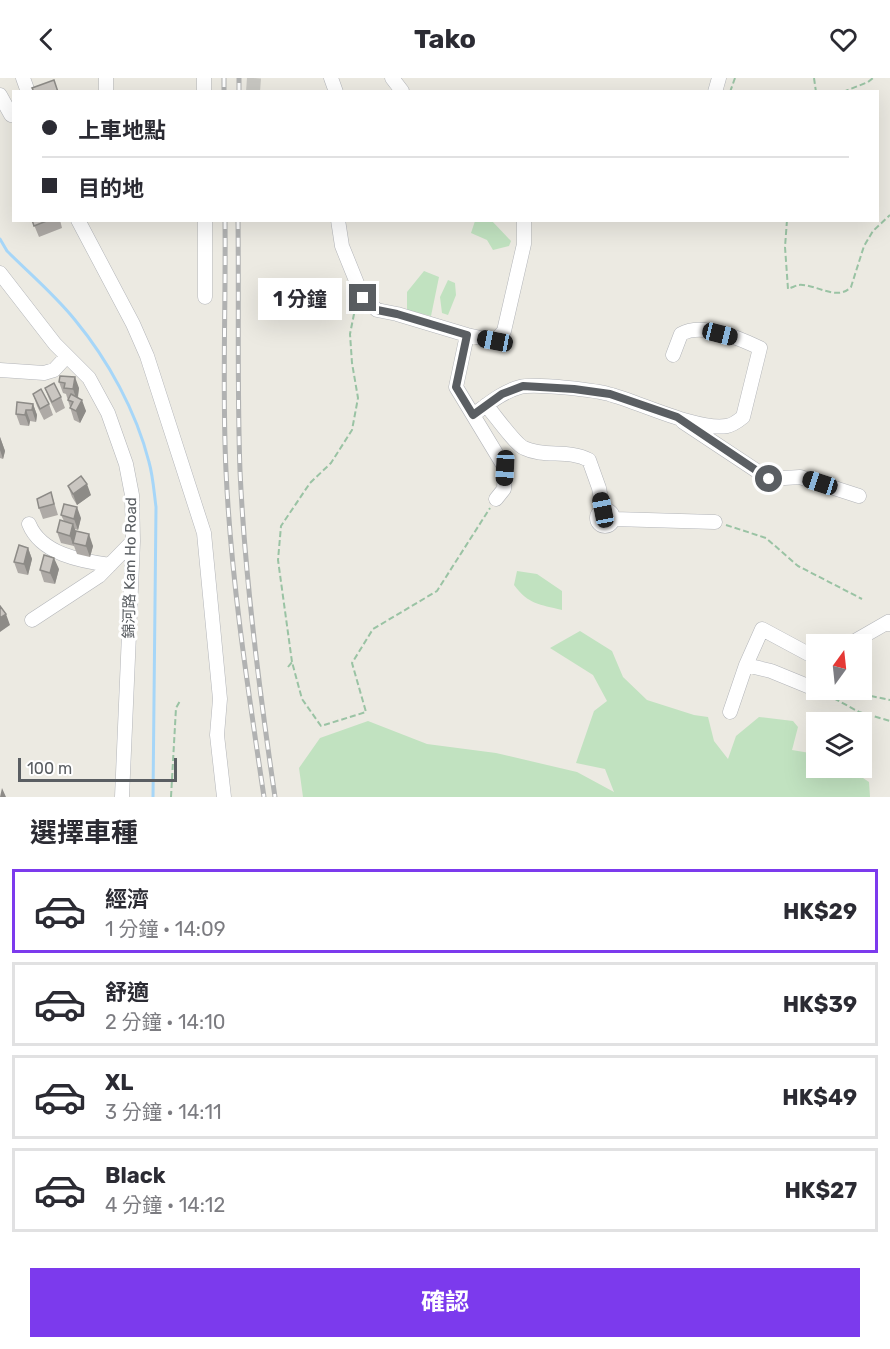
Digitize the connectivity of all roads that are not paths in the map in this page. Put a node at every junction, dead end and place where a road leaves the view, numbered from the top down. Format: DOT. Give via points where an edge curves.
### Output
graph roads {
  1 [pos="392,78"];
  2 [pos="401,90"];
  3 [pos="0,95"];
  4 [pos="11,115"];
  5 [pos="79,222"];
  6 [pos="205,222"];
  7 [pos="338,222"];
  8 [pos="524,222"];
  9 [pos="0,273"];
  10 [pos="205,297"];
  11 [pos="467,335"];
  12 [pos="673,355"];
  13 [pos="67,356"];
  14 [pos="0,370"];
  15 [pos="486,405"];
  16 [pos="473,415"];
  17 [pos="677,417"];
  18 [pos="859,496"];
  19 [pos="496,499"];
  20 [pos="715,522"];
  21 [pos="29,524"];
  22 [pos="133,541"];
  23 [pos="110,564"];
  24 [pos="32,620"];
  25 [pos="889,622"];
  26 [pos="868,634"];
  27 [pos="806,653"];
  28 [pos="746,665"];
  29 [pos="806,685"];
  30 [pos="729,712"];
  31 [pos="122,797"];
  32 [pos="224,797"];
  1 -- 2 [label="street"];
  3 -- 4 [label="street"];
  5 -- 32 [label="street" via="147,356 204,533 220,699 217,735"];
  6 -- 10 [label="street"];
  7 -- 11 [label="street" via="342,246 363,298 377,310"];
  8 -- 11 [label="street" via="524,244 504,332 495,341"];
  9 -- 13 [label="street, 錦河路 Kam Ho Road"];
  11 -- 16 [label="street" via="456,387"];
  12 -- 17 [label="street" via="681,334 688,330 701,329 760,348 743,417 728,426 715,426"];
  13 -- 14 [label="street" via="54,370 44,373"];
  13 -- 22 [label="street, 錦河路 Kam Ho Road" via="97,390 116,434 132,495"];
  15 -- 16 [label="street"];
  15 -- 17 [label="street" via="523,386 574,389 610,394"];
  15 -- 20 [label="street" via="522,448 589,460 609,514"];
  16 -- 19 [label="street" via="505,468 504,489"];
  17 -- 18 [label="street" via="769,479 800,477"];
  21 -- 23 [label="street" via="37,539 58,552 82,562"];
  22 -- 23 [label="street"];
  22 -- 31 [label="street, 錦河路 Kam Ho Road"];
  23 -- 24 [label="street" via="99,576"];
  25 -- 26 [label="street"];
  27 -- 28 [label="street" via="762,629"];
  28 -- 29 [label="street"];
  28 -- 30 [label="street"];
}
